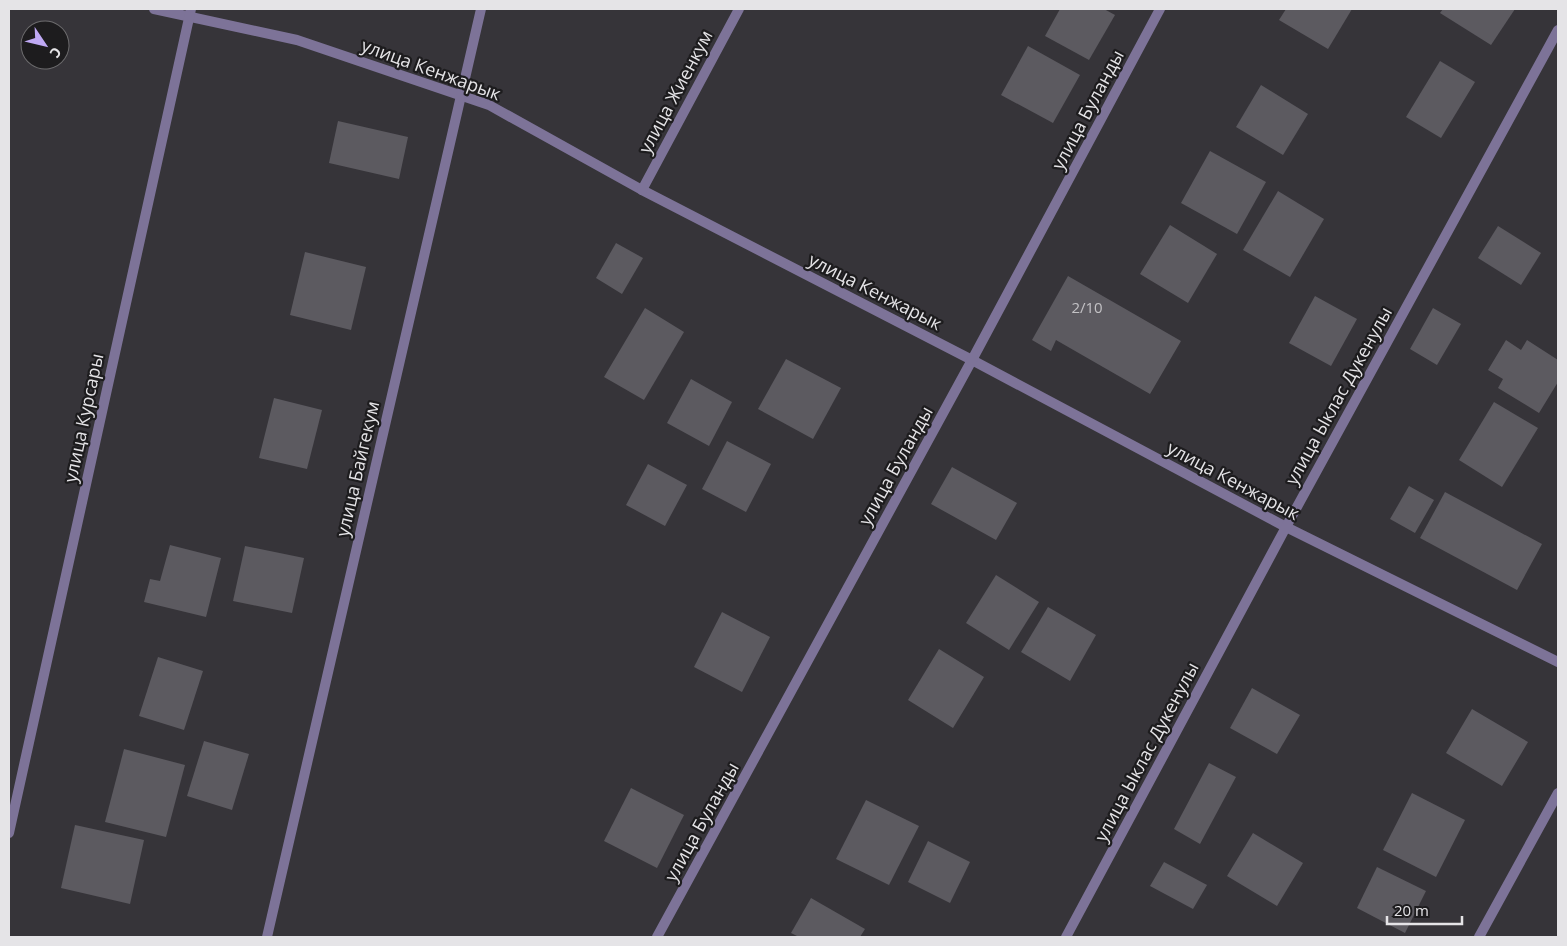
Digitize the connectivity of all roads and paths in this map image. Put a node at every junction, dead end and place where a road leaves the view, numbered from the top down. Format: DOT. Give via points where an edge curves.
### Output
graph roads {
  1 [pos="154,9"];
  2 [pos="481,9"];
  3 [pos="739,9"];
  4 [pos="1160,9"];
  5 [pos="190,12"];
  6 [pos="1558,30"];
  7 [pos="462,96"];
  8 [pos="642,190"];
  9 [pos="972,360"];
  10 [pos="1286,527"];
  11 [pos="1558,662"];
  12 [pos="1558,793"];
  13 [pos="9,833"];
  14 [pos="267,937"];
  15 [pos="657,937"];
  16 [pos="1066,937"];
  17 [pos="1480,937"];
  1 -- 5 [label="street, улица Кенжарык"];
  2 -- 7 [label="street, улица Байгекум"];
  3 -- 8 [label="street, улица Жиенкум"];
  4 -- 9 [label="street, улица Буланды"];
  5 -- 7 [label="street, улица Кенжарык" via="297,40"];
  5 -- 13 [label="street, улица Курсары"];
  6 -- 10 [label="street, улица Ыклас Дукенулы"];
  7 -- 8 [label="street, улица Кенжарык" via="489,106"];
  7 -- 14 [label="street, улица Байгекум"];
  8 -- 9 [label="street, улица Кенжарык"];
  9 -- 10 [label="street, улица Кенжарык"];
  9 -- 15 [label="street, улица Буланды"];
  10 -- 11 [label="street, улица Кенжарык"];
  10 -- 16 [label="street, улица Ыклас Дукенулы"];
  12 -- 17 [label="street"];
}
